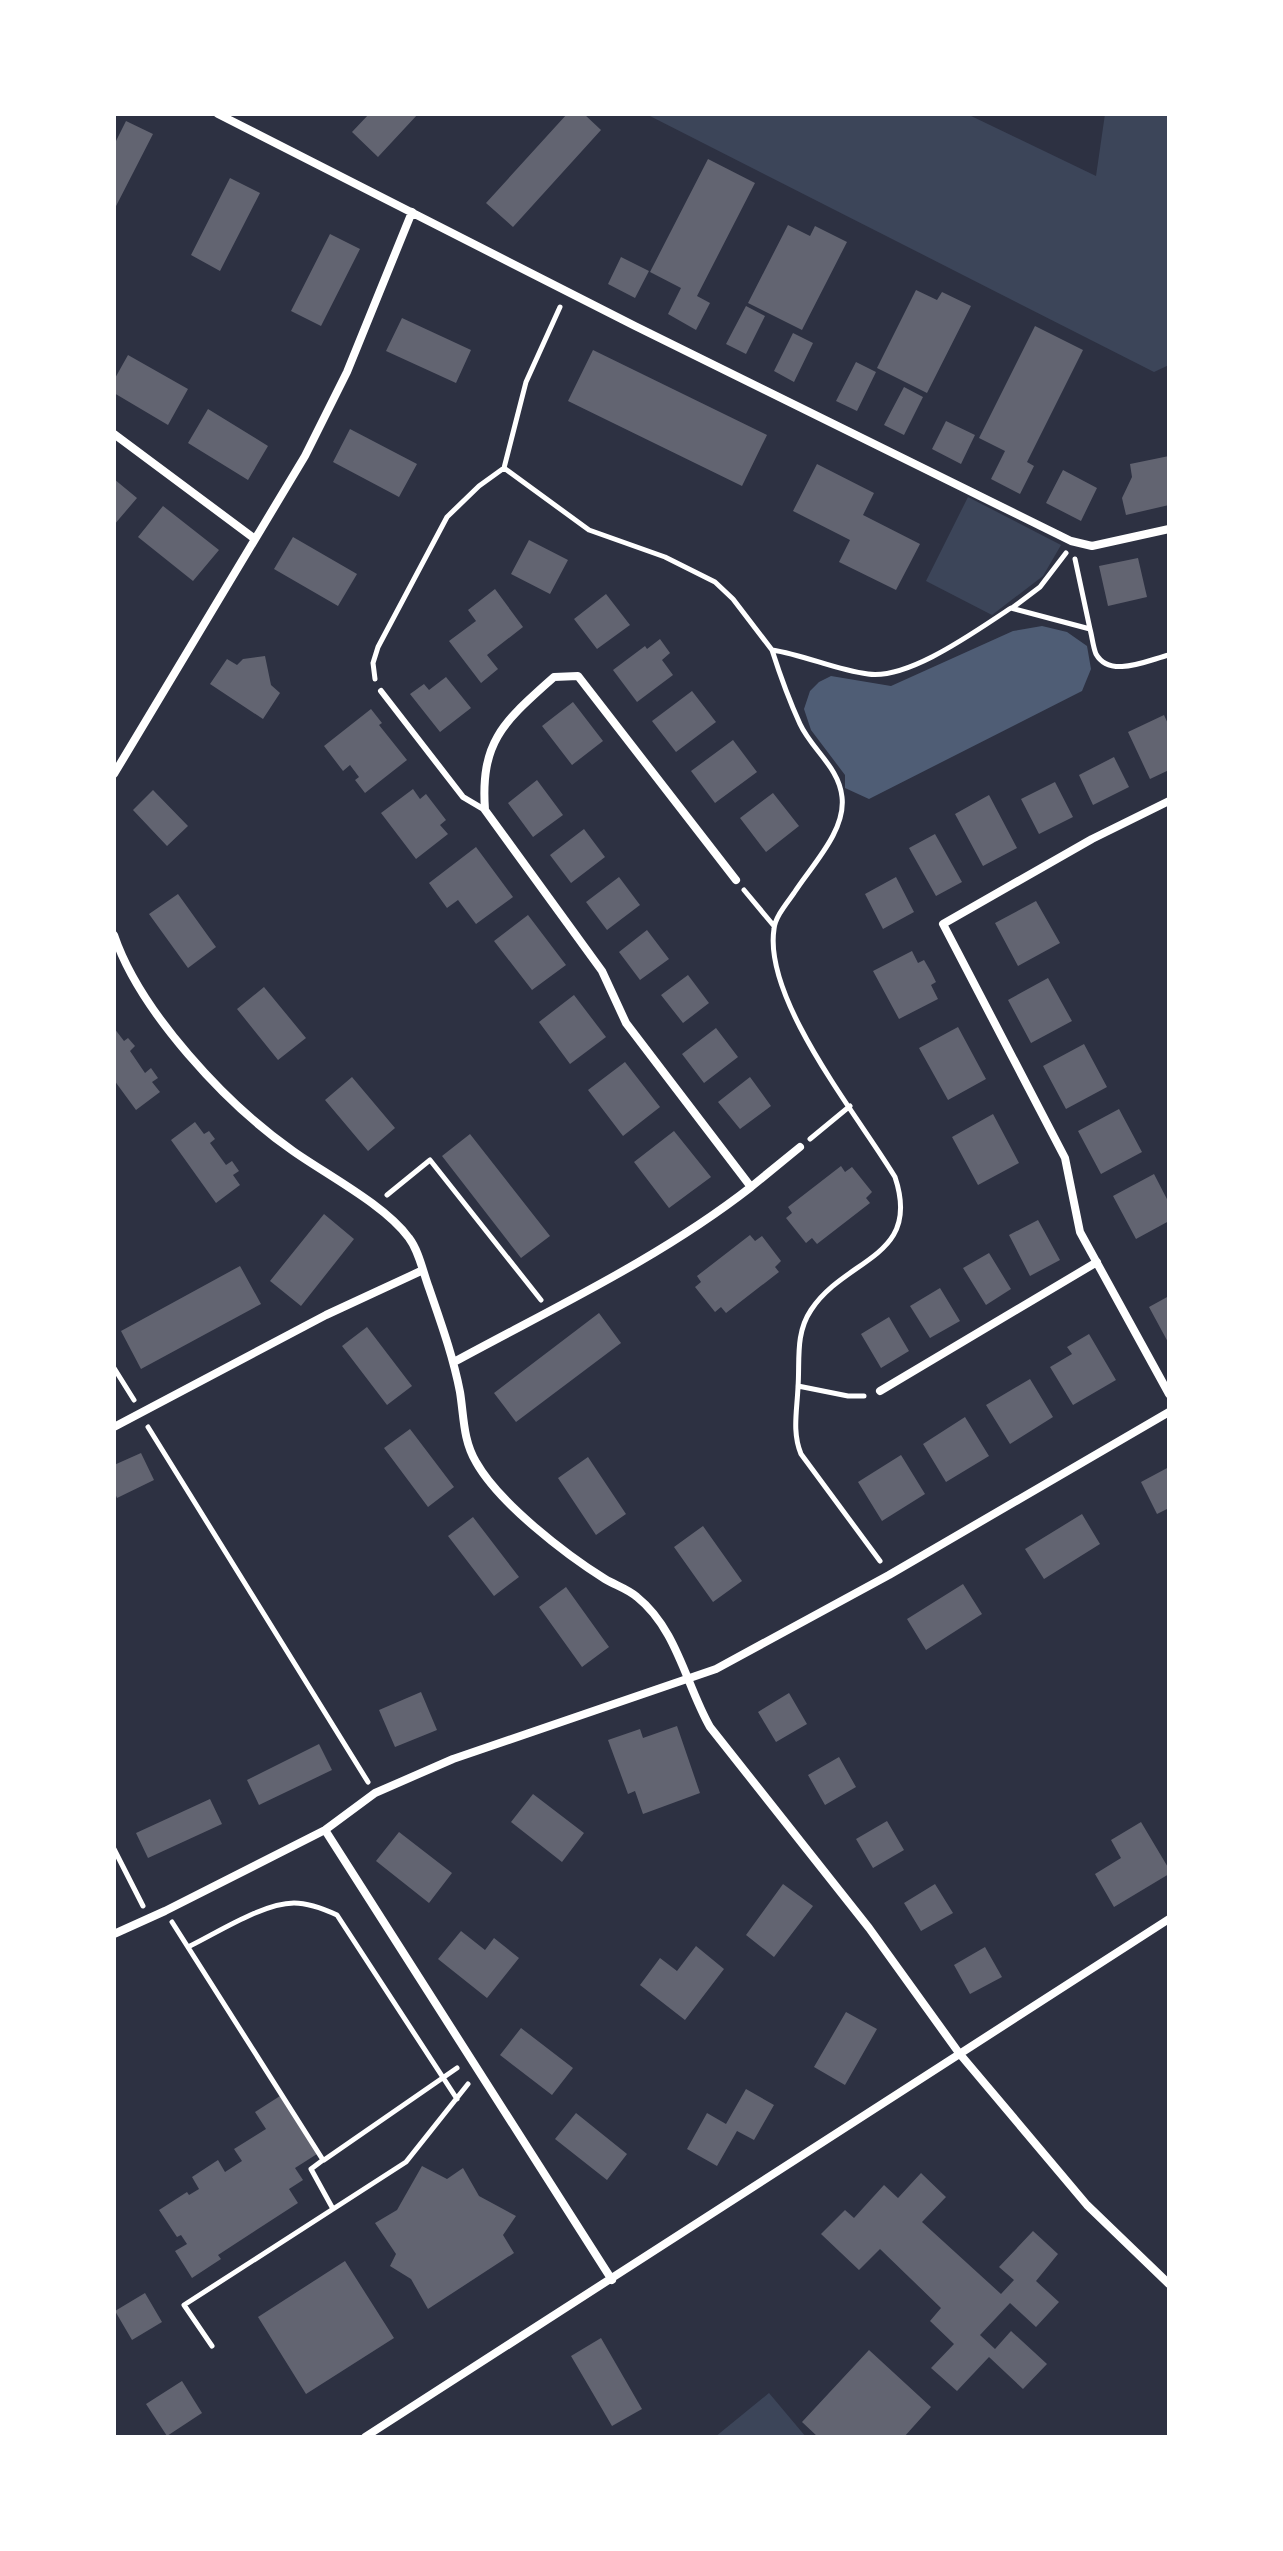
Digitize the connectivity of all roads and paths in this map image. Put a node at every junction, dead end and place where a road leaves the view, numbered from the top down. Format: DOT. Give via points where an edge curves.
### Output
graph roads {
  1 [pos="218,114"];
  2 [pos="412,212"];
  3 [pos="566,289"];
  4 [pos="114,434"];
  5 [pos="504,468"];
  6 [pos="1169,529"];
  7 [pos="255,539"];
  8 [pos="1071,541"];
  9 [pos="1011,608"];
  10 [pos="1090,629"];
  11 [pos="772,650"];
  12 [pos="1169,655"];
  13 [pos="381,691"];
  14 [pos="114,774"];
  15 [pos="1169,801"];
  16 [pos="485,810"];
  17 [pos="736,880"];
  18 [pos="774,926"];
  19 [pos="114,935"];
  20 [pos="850,1106"];
  21 [pos="800,1147"];
  22 [pos="751,1187"];
  23 [pos="373,1206"];
  24 [pos="1097,1262"];
  25 [pos="423,1270"];
  26 [pos="549,1310"];
  27 [pos="454,1362"];
  28 [pos="114,1368"];
  29 [pos="798,1386"];
  30 [pos="880,1391"];
  31 [pos="1169,1394"];
  32 [pos="1169,1412"];
  33 [pos="140,1414"];
  34 [pos="114,1427"];
  35 [pos="889,1575"];
  36 [pos="688,1679"];
  37 [pos="375,1793"];
  38 [pos="325,1830"];
  39 [pos="114,1849"];
  40 [pos="165,1911"];
  41 [pos="149,1917"];
  42 [pos="1169,1919"];
  43 [pos="114,1934"];
  44 [pos="188,1947"];
  45 [pos="959,2053"];
  46 [pos="471,2058"];
  47 [pos="479,2071"];
  48 [pos="442,2078"];
  49 [pos="457,2099"];
  50 [pos="323,2160"];
  51 [pos="333,2209"];
  52 [pos="612,2280"];
  53 [pos="1169,2284"];
  54 [pos="212,2346"];
  55 [pos="365,2437"];
  1 -- 2 [label="street"];
  2 -- 3 [label="street"];
  2 -- 7 [label="street" via="347,372"];
  3 -- 5 [label="path" via="526,382"];
  3 -- 8 [label="street"];
  4 -- 7 [label="street"];
  5 -- 11 [label="path" via="589,530 665,557 715,582"];
  5 -- 13 [label="path" via="447,517 378,647 373,663"];
  6 -- 8 [label="street" via="1092,546"];
  7 -- 14 [label="street"];
  8 -- 9 [label="path" via="1047,580"];
  8 -- 10 [label="path"];
  9 -- 10 [label="path"];
  9 -- 11 [label="path" via="947,649 895,672 872,675"];
  10 -- 12 [label="path" via="1096,654 1117,668"];
  11 -- 18 [label="path" via="801,727 835,773 843,810 835,832"];
  13 -- 16 [label="lane" via="463,797"];
  15 -- 24 [label="street" via="943,924 1065,1158 1080,1232"];
  16 -- 17 [label="street" via="483,780 499,731 554,677 578,676"];
  16 -- 22 [label="street" via="602,971 626,1023"];
  17 -- 18 [label="path"];
  18 -- 20 [label="path" via="773,953 785,991 805,1036"];
  19 -- 23 [label="street" via="140,990 191,1057 266,1130"];
  20 -- 21 [label="path"];
  20 -- 29 [label="path" via="895,1177 901,1217 893,1238 810,1311 801,1330"];
  21 -- 22 [label="street"];
  22 -- 26 [label="street" via="673,1242"];
  23 -- 25 [label="street" via="410,1239"];
  23 -- 26 [label="path" via="430,1160"];
  24 -- 30 [label="street"];
  24 -- 31 [label="street"];
  25 -- 27 [label="street"];
  25 -- 33 [label="street"];
  26 -- 27 [label="street"];
  27 -- 36 [label="street" via="465,1439 487,1479 565,1551 637,1597 673,1644"];
  28 -- 33 [label="path"];
  29 -- 30 [label="path" via="848,1396"];
  29 -- 35 [label="path" via="795,1418 801,1454"];
  32 -- 35 [label="street"];
  33 -- 34 [label="street"];
  33 -- 37 [label="path"];
  35 -- 36 [label="street"];
  36 -- 37 [label="street" via="453,1759"];
  36 -- 45 [label="street" via="710,1727 869,1928"];
  37 -- 38 [label="street"];
  38 -- 40 [label="street"];
  38 -- 46 [label="street"];
  39 -- 41 [label="path"];
  40 -- 41 [label="street"];
  40 -- 44 [label="path"];
  41 -- 43 [label="street"];
  42 -- 45 [label="street"];
  44 -- 48 [label="path" via="291,1903 337,1915"];
  44 -- 50 [label="path"];
  45 -- 52 [label="street"];
  45 -- 53 [label="street" via="1087,2205"];
  46 -- 47 [label="street"];
  46 -- 48 [label="path"];
  47 -- 49 [label="path"];
  47 -- 52 [label="street"];
  48 -- 49 [label="path"];
  48 -- 50 [label="path"];
  49 -- 51 [label="path" via="406,2162"];
  50 -- 51 [label="path" via="311,2169"];
  51 -- 54 [label="path" via="184,2305"];
  52 -- 55 [label="street"];
}
